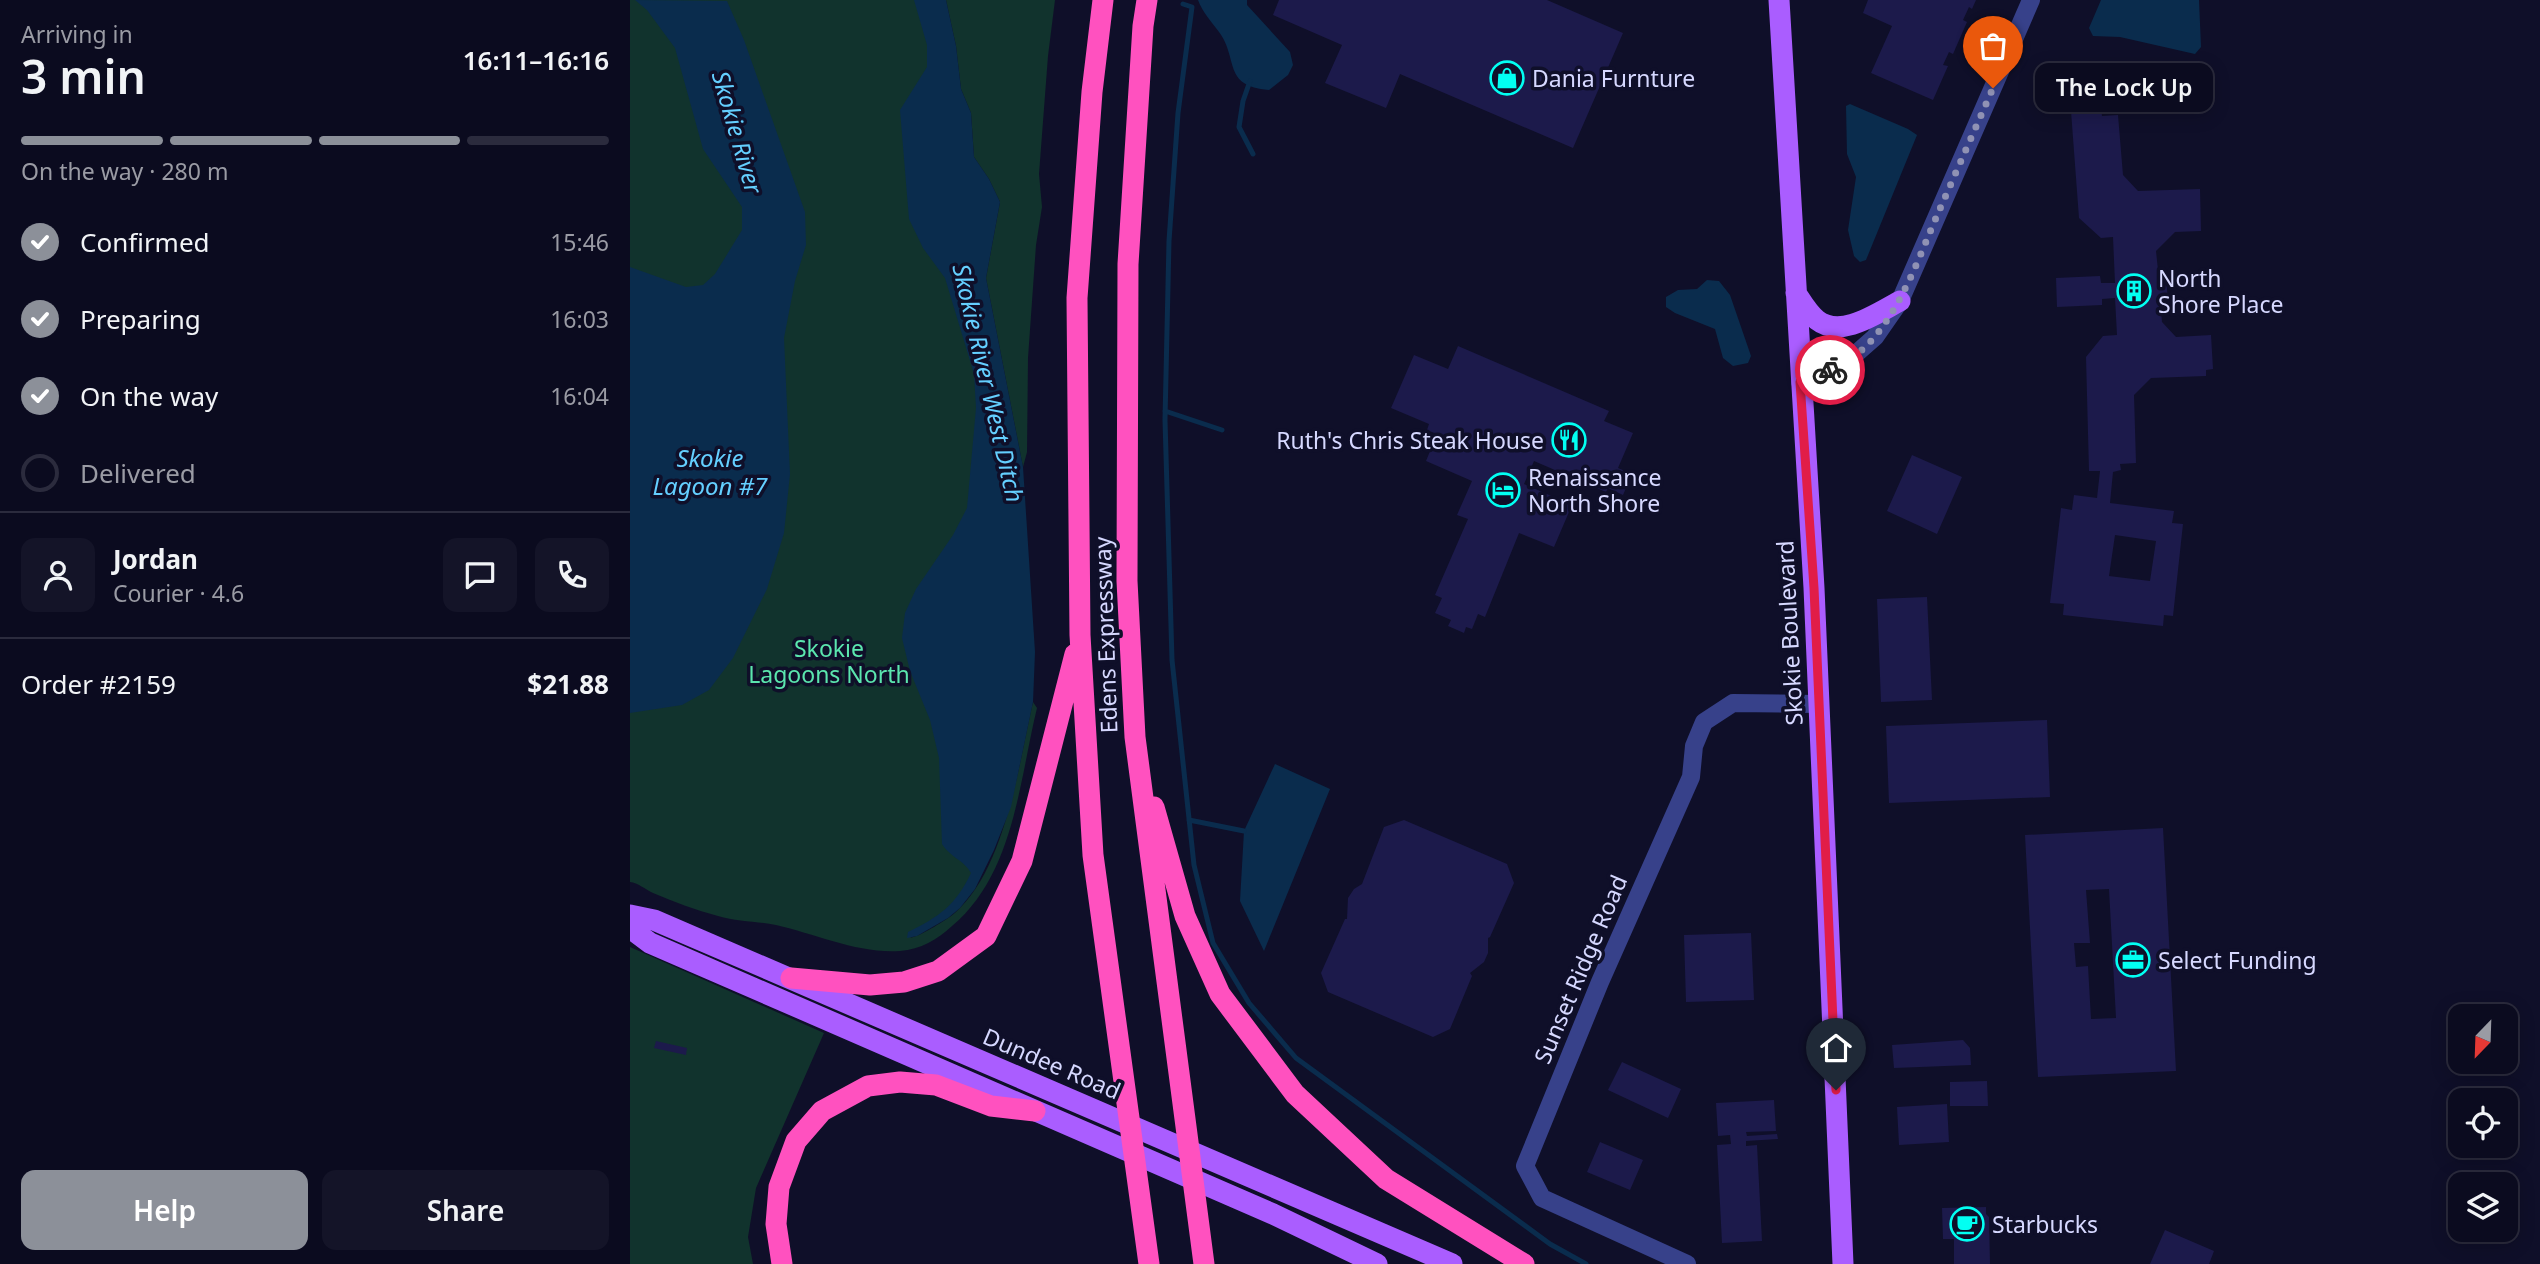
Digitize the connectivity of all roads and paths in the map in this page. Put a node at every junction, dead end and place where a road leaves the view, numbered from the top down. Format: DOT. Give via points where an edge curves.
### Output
graph roads {
  1 [pos="1103,0"];
  2 [pos="1147,0"];
  3 [pos="1779,0"];
  4 [pos="2031,0"];
  5 [pos="1795,291"];
  6 [pos="1900,301"];
  7 [pos="1800,382"];
  8 [pos="1080,635"];
  9 [pos="1819,704"];
  10 [pos="1135,737"];
  11 [pos="630,915"];
  12 [pos="630,928"];
  13 [pos="791,978"];
  14 [pos="1035,1111"];
  15 [pos="1146,1258"];
  16 [pos="782,1264"];
  17 [pos="1204,1264"];
  18 [pos="1377,1264"];
  19 [pos="1452,1264"];
  20 [pos="1524,1264"];
  21 [pos="1687,1264"];
  22 [pos="1843,1264"];
  1 -- 8 [label="highway, Edens Expressway" via="1077,298"];
  2 -- 10 [label="highway, Edens Expressway" via="1128,264 1127,581"];
  3 -- 5 [label="main road, Skokie Boulevard"];
  4 -- 6 [label="street"];
  5 -- 6 [label="main road" via="1819,322 1839,327"];
  5 -- 7 [label="main road, Skokie Boulevard"];
  6 -- 7 [label="street" via="1875,337 1842,366"];
  7 -- 9 [label="main road, Skokie Boulevard"];
  8 -- 13 [label="highway" via="1022,861 986,936 938,971 904,982 870,985"];
  8 -- 15 [label="highway, Edens Expressway" via="1093,855"];
  9 -- 21 [label="street, Sunset Ridge Road" via="1733,703 1704,722 1690,777 1525,1166 1542,1198"];
  9 -- 22 [label="main road, Skokie Boulevard"];
  10 -- 17 [label="highway, Edens Expressway"];
  10 -- 20 [label="highway" via="1185,916 1220,994 1295,1094 1386,1179"];
  11 -- 13 [label="main road, Dundee Road" via="654,920"];
  12 -- 14 [label="main road" via="650,943"];
  13 -- 19 [label="main road, Dundee Road"];
  14 -- 16 [label="highway" via="991,1106 936,1085 900,1082 868,1086 822,1111 796,1141 779,1187 776,1224"];
  14 -- 18 [label="main road"];
}
